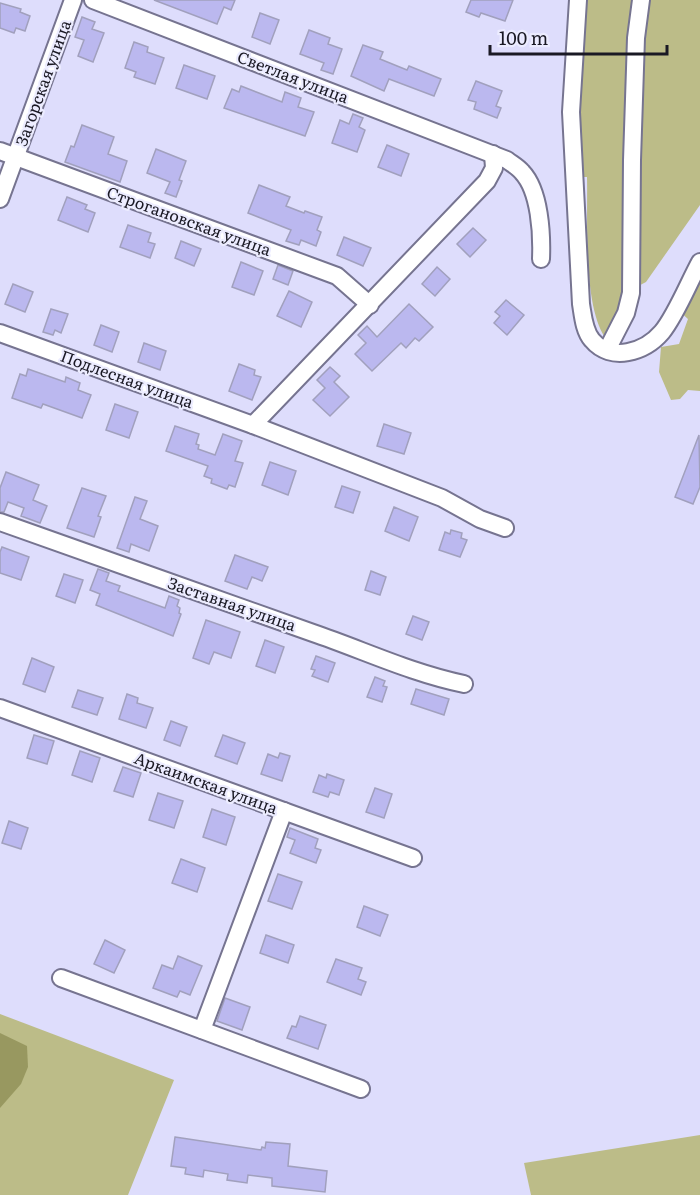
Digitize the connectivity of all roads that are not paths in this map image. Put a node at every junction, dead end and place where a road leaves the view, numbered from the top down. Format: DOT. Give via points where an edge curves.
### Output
graph roads {
  1 [pos="73,0"];
  2 [pos="93,0"];
  3 [pos="578,0"];
  4 [pos="642,0"];
  5 [pos="8,153"];
  6 [pos="493,154"];
  7 [pos="0,199"];
  8 [pos="541,259"];
  9 [pos="700,262"];
  10 [pos="370,305"];
  11 [pos="0,333"];
  12 [pos="607,350"];
  13 [pos="254,425"];
  14 [pos="0,522"];
  15 [pos="505,528"];
  16 [pos="464,684"];
  17 [pos="0,708"];
  18 [pos="284,811"];
  19 [pos="413,858"];
  20 [pos="62,978"];
  21 [pos="201,1030"];
  22 [pos="361,1089"];
  1 -- 5 [label="street, Загорская улица"];
  2 -- 6 [label="street, Светлая улица"];
  3 -- 12 [label="street" via="571,112 581,304 592,340"];
  4 -- 12 [label="street" via="636,38 631,292 626,313"];
  5 -- 7 [label="street, Загорская улица"];
  5 -- 10 [label="street, Строгановская улица" via="337,276"];
  6 -- 8 [label="street, Светлая улица" via="522,171 530,184 542,236"];
  6 -- 10 [label="street" via="494,168 487,181"];
  9 -- 12 [label="street" via="663,331 650,344 629,353"];
  10 -- 13 [label="street"];
  11 -- 13 [label="street, Подлесная улица"];
  13 -- 15 [label="street, Подлесная улица" via="442,498"];
  14 -- 16 [label="street, Заставная улица" via="399,665"];
  17 -- 18 [label="street, Аркаимская улица"];
  18 -- 19 [label="street, Аркаимская улица"];
  18 -- 21 [label="street"];
  20 -- 21 [label="street"];
  21 -- 22 [label="street"];
}
